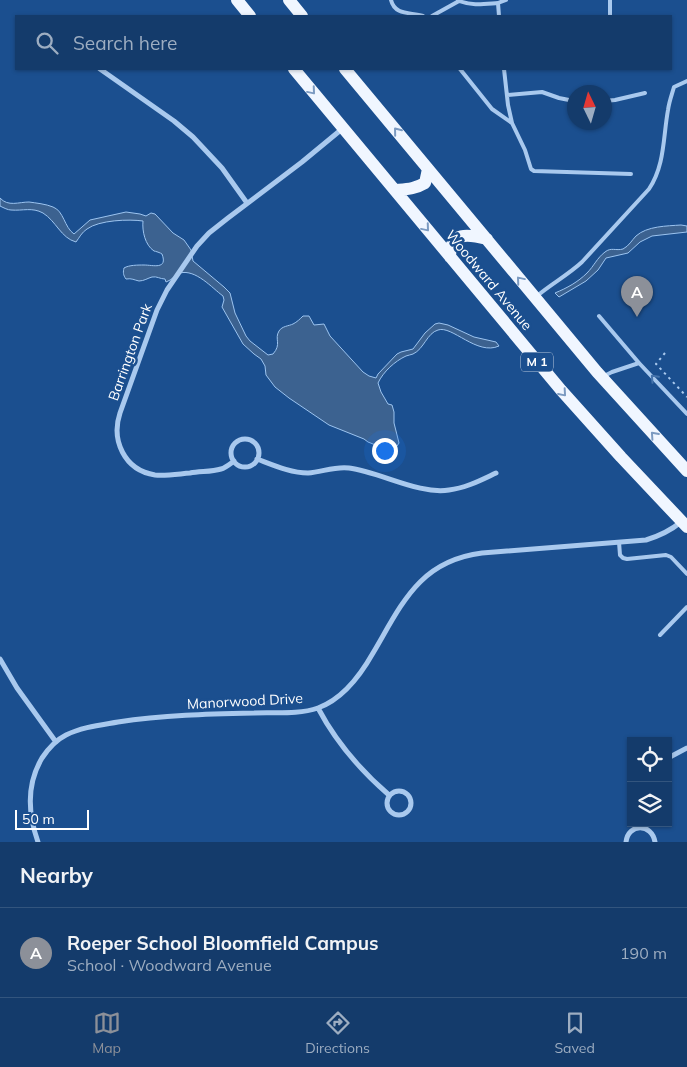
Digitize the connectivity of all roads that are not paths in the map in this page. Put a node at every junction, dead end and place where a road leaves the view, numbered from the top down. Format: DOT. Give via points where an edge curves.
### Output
graph roads {
  1 [pos="237,0"];
  2 [pos="289,0"];
  3 [pos="391,0"];
  4 [pos="506,0"];
  5 [pos="610,0"];
  6 [pos="458,1"];
  7 [pos="498,3"];
  8 [pos="249,15"];
  9 [pos="301,15"];
  10 [pos="420,15"];
  11 [pos="434,15"];
  12 [pos="499,15"];
  13 [pos="610,15"];
  14 [pos="101,70"];
  15 [pos="295,70"];
  16 [pos="346,70"];
  17 [pos="461,70"];
  18 [pos="504,70"];
  19 [pos="687,81"];
  20 [pos="645,93"];
  21 [pos="507,95"];
  22 [pos="567,100"];
  23 [pos="612,100"];
  24 [pos="512,123"];
  25 [pos="344,128"];
  26 [pos="428,169"];
  27 [pos="632,174"];
  28 [pos="395,190"];
  29 [pos="247,204"];
  30 [pos="486,239"];
  31 [pos="450,256"];
  32 [pos="535,297"];
  33 [pos="600,316"];
  34 [pos="639,363"];
  35 [pos="602,377"];
  36 [pos="687,414"];
  37 [pos="257,459"];
  38 [pos="234,462"];
  39 [pos="687,471"];
  40 [pos="496,473"];
  41 [pos="684,524"];
  42 [pos="618,542"];
  43 [pos="687,574"];
  44 [pos="687,607"];
  45 [pos="660,635"];
  46 [pos="0,659"];
  47 [pos="318,708"];
  48 [pos="56,742"];
  49 [pos="687,748"];
  50 [pos="672,756"];
  51 [pos="389,795"];
  52 [pos="635,827"];
  53 [pos="641,827"];
  54 [pos="38,842"];
  55 [pos="626,842"];
  56 [pos="655,842"];
  1 -- 8 [label="main road"];
  2 -- 9 [label="main road"];
  3 -- 10 [label="lane" via="394,7 406,14"];
  4 -- 7 [label="lane"];
  5 -- 13 [label="lane"];
  6 -- 7 [label="lane" via="474,5"];
  6 -- 11 [label="lane"];
  7 -- 12 [label="lane"];
  14 -- 29 [label="street" via="193,137 222,168"];
  15 -- 25 [label="main road, Woodward Avenue / M 1, one-way"];
  26 -- 16 [label="main road, Woodward Avenue, one-way"];
  17 -- 24 [label="lane" via="492,109"];
  18 -- 21 [label="lane"];
  19 -- 32 [label="lane" via="674,87 662,155 649,189 582,262"];
  20 -- 23 [label="lane"];
  21 -- 22 [label="lane" via="542,92"];
  21 -- 24 [label="lane"];
  24 -- 27 [label="lane" via="531,169"];
  25 -- 28 [label="main road, Woodward Avenue / M 1"];
  25 -- 29 [label="street, Barrington Park"];
  26 -- 28 [label="main road" via="425,183"];
  26 -- 30 [label="main road, Woodward Avenue"];
  28 -- 31 [label="main road, Woodward Avenue / M 1, one-way"];
  29 -- 38 [label="street, Barrington Park" via="209,233 167,290 154,317 118,420 117,433 125,456 145,472 158,475 222,469"];
  30 -- 31 [label="main road" via="468,234 458,237 450,248"];
  32 -- 30 [label="main road, Woodward Avenue, one-way"];
  31 -- 41 [label="main road, Woodward Avenue / M 1, one-way" via="573,404"];
  32 -- 35 [label="main road, Woodward Avenue"];
  33 -- 34 [label="lane"];
  34 -- 35 [label="lane"];
  36 -- 34 [label="lane, one-way"];
  39 -- 35 [label="main road, Woodward Avenue, one-way"];
  37 -- 38 [label="street, Barrington Park" via="248,466"];
  37 -- 38 [label="street" via="257,447 251,441 243,440 233,446"];
  37 -- 40 [label="street" via="302,473 350,468 438,491 468,486"];
  41 -- 42 [label="street, Manorwood Drive" via="646,540"];
  42 -- 43 [label="lane" via="623,558 666,555"];
  42 -- 47 [label="street, Manorwood Drive" via="482,553 463,556 440,566 411,593 352,684"];
  44 -- 45 [label="lane"];
  46 -- 48 [label="street" via="16,688"];
  47 -- 48 [label="street, Manorwood Drive" via="298,712 131,720 85,728"];
  47 -- 51 [label="street" via="350,756"];
  48 -- 54 [label="street, Manorwood Drive" via="41,761 31,785 30,809"];
  49 -- 50 [label="street"];
  51 -- 51 [label="street" via="386,803 393,814 401,815 408,811 412,803 409,795 397,791"];
  52 -- 55 [label="street"];
  53 -- 56 [label="street" via="651,831"];
}
